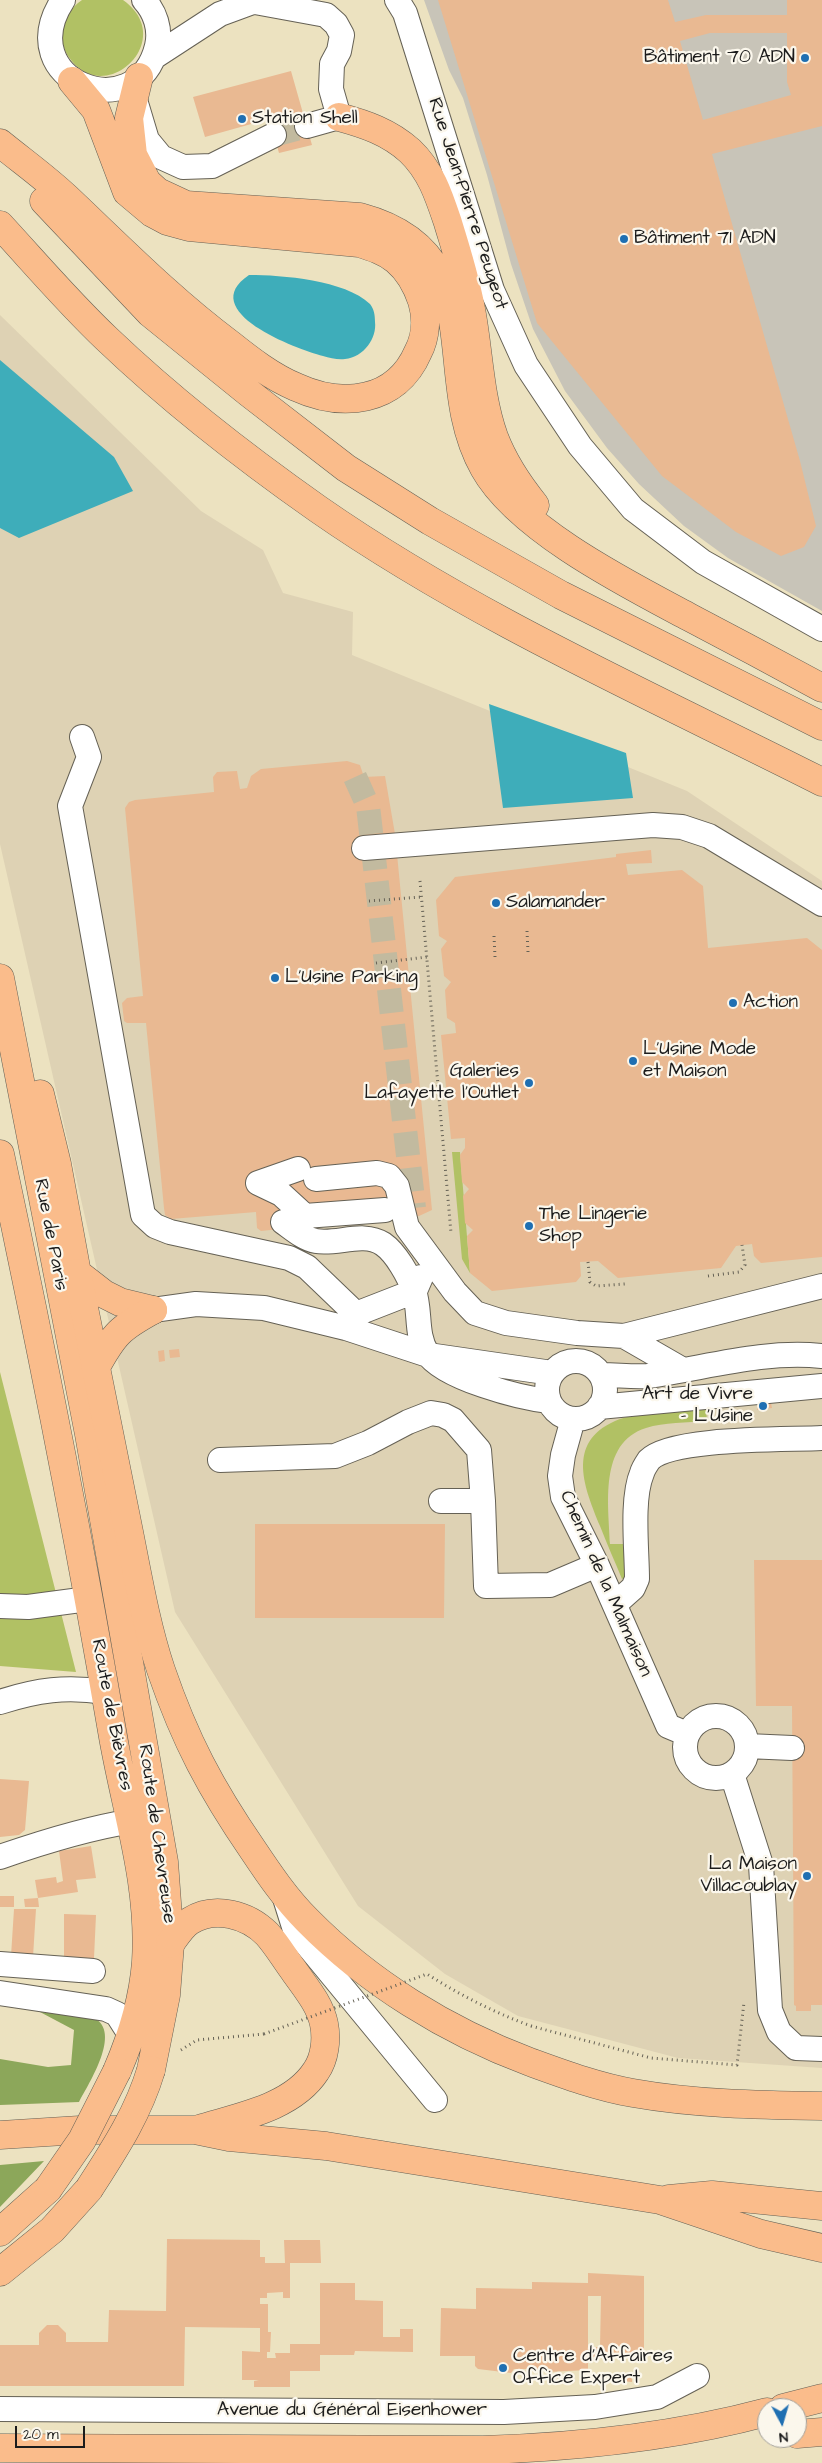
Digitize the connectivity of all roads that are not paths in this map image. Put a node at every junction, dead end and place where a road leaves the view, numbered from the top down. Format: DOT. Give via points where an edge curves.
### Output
graph roads {
  1 [pos="63,0"];
  2 [pos="144,0"];
  3 [pos="397,0"];
  4 [pos="256,1"];
  5 [pos="143,77"];
  6 [pos="72,80"];
  7 [pos="339,117"];
  8 [pos="306,126"];
  9 [pos="274,135"];
  10 [pos="0,143"];
  11 [pos="0,149"];
  12 [pos="0,225"];
  13 [pos="569,547"];
  14 [pos="822,629"];
  15 [pos="822,688"];
  16 [pos="822,726"];
  17 [pos="82,737"];
  18 [pos="822,782"];
  19 [pos="364,848"];
  20 [pos="822,904"];
  21 [pos="0,964"];
  22 [pos="0,978"];
  23 [pos="0,1154"];
  24 [pos="385,1210"];
  25 [pos="283,1222"];
  26 [pos="78,1273"];
  27 [pos="418,1284"];
  28 [pos="822,1286"];
  29 [pos="153,1310"];
  30 [pos="351,1321"];
  31 [pos="577,1333"];
  32 [pos="624,1336"];
  33 [pos="428,1355"];
  34 [pos="822,1356"];
  35 [pos="578,1361"];
  36 [pos="96,1367"];
  37 [pos="683,1370"];
  38 [pos="552,1373"];
  39 [pos="602,1375"];
  40 [pos="822,1386"];
  41 [pos="548,1401"];
  42 [pos="599,1407"];
  43 [pos="573,1419"];
  44 [pos="822,1438"];
  45 [pos="220,1460"];
  46 [pos="68,1483"];
  47 [pos="100,1492"];
  48 [pos="483,1501"];
  49 [pos="441,1502"];
  50 [pos="597,1565"];
  51 [pos="88,1599"];
  52 [pos="615,1604"];
  53 [pos="0,1606"];
  54 [pos="105,1692"];
  55 [pos="0,1702"];
  56 [pos="687,1734"];
  57 [pos="747,1746"];
  58 [pos="792,1748"];
  59 [pos="732,1774"];
  60 [pos="133,1821"];
  61 [pos="0,1857"];
  62 [pos="283,1891"];
  63 [pos="170,1944"];
  64 [pos="10,1965"];
  65 [pos="93,1971"];
  66 [pos="8,1994"];
  67 [pos="131,2036"];
  68 [pos="822,2049"];
  69 [pos="435,2100"];
  70 [pos="822,2106"];
  71 [pos="195,2130"];
  72 [pos="0,2135"];
  73 [pos="660,2200"];
  74 [pos="822,2206"];
  75 [pos="0,2232"];
  76 [pos="822,2248"];
  77 [pos="0,2272"];
  78 [pos="697,2376"];
  79 [pos="822,2398"];
  80 [pos="807,2402"];
  81 [pos="0,2410"];
  82 [pos="757,2415"];
  83 [pos="734,2421"];
  84 [pos="757,2429"];
  85 [pos="822,2432"];
  86 [pos="807,2433"];
  87 [pos="0,2448"];
  1 -- 6 [label="street" via="53,15 49,33 51,51 59,67"];
  2 -- 5 [label="street" via="157,23 158,40"];
  3 -- 14 [label="street, Rue Jean-Pierre Peugeot" via="405,13 492,290 526,365 580,446 633,509 703,562"];
  4 -- 5 [label="street" via="220,14"];
  4 -- 7 [label="street" via="326,15 336,24 342,34 339,51 332,64 331,89"];
  5 -- 6 [label="street" via="124,87 106,91 88,89"];
  5 -- 9 [label="street" via="147,140 162,157 183,167 212,166"];
  5 -- 13 [label="main road" via="129,118 133,155 146,182 171,200 195,206 360,217 401,232 419,246 433,263 446,290 467,421 484,468 521,513"];
  6 -- 10 [label="main road" via="96,110 127,192 152,213 167,221 189,226 359,243 380,250 397,261 419,291 425,326 421,346 402,378 385,390 349,400 297,388 276,376 196,319 123,254 66,197"];
  7 -- 8 [label="street"];
  7 -- 13 [label="main road" via="373,127 394,139 426,169 437,189 461,266 494,436 518,483"];
  11 -- 16 [label="main road" via="150,313 346,468 430,521 561,595"];
  12 -- 18 [label="main road" via="106,338 153,380 232,446 321,511 505,621"];
  13 -- 15 [label="main road" via="645,593"];
  17 -- 30 [label="street" via="89,757 70,806 143,1215 155,1226 170,1232 289,1258 307,1267"];
  19 -- 20 [label="street" via="653,826 682,827 709,836"];
  21 -- 26 [label="main road" via="28,1042 57,1164"];
  22 -- 47 [label="main road, Rue de Paris"];
  23 -- 46 [label="main road, Rue de Paris"];
  24 -- 31 [label="street" via="305,1216 286,1198 258,1183 307,1174 377,1173 389,1176 397,1186 407,1227 455,1292 475,1312 506,1323"];
  25 -- 27 [label="street" via="313,1241 372,1239 383,1244"];
  26 -- 29 [label="main road" via="104,1294 120,1302"];
  26 -- 36 [label="main road"];
  27 -- 30 [label="street"];
  27 -- 33 [label="street" via="420,1336"];
  28 -- 32 [label="street"];
  29 -- 30 [label="street" via="196,1304 264,1308"];
  29 -- 36 [label="main road" via="112,1339"];
  30 -- 33 [label="street"];
  31 -- 32 [label="street"];
  31 -- 35 [label="street"];
  32 -- 37 [label="street"];
  33 -- 38 [label="street"];
  33 -- 41 [label="street" via="452,1374 511,1394"];
  34 -- 37 [label="street" via="740,1358"];
  35 -- 38 [label="street" via="559,1366"];
  35 -- 39 [label="street" via="592,1366"];
  36 -- 62 [label="main road" via="159,1666 177,1715 220,1803"];
  37 -- 39 [label="street" via="645,1376"];
  38 -- 41 [label="street" via="546,1391"];
  39 -- 42 [label="street" via="604,1396"];
  40 -- 42 [label="street"];
  41 -- 43 [label="street" via="558,1414"];
  42 -- 43 [label="street" via="589,1416"];
  43 -- 50 [label="street, Chemin de la Malmaison" via="560,1476 563,1497"];
  44 -- 52 [label="street" via="702,1444 671,1449 650,1459 636,1492 637,1579 633,1588"];
  45 -- 48 [label="street" via="335,1456 431,1413 453,1420 479,1450"];
  46 -- 51 [label="main road, Route de Bièvres"];
  47 -- 63 [label="main road, Route de Chevreuse" via="164,1862"];
  48 -- 49 [label="street"];
  48 -- 50 [label="street" via="486,1586 550,1585"];
  50 -- 52 [label="street, Chemin de la Malmaison"];
  51 -- 53 [label="street" via="28,1607"];
  51 -- 54 [label="main road, Route de Bièvres"];
  52 -- 56 [label="street, Chemin de la Malmaison" via="668,1726"];
  54 -- 55 [label="street" via="86,1689 36,1691"];
  54 -- 60 [label="main road, Route de Bièvres" via="118,1765"];
  56 -- 57 [label="street" via="701,1719 722,1716 740,1726"];
  56 -- 59 [label="street" via="685,1752 692,1768 707,1777"];
  57 -- 58 [label="street"];
  57 -- 59 [label="street" via="746,1757"];
  59 -- 68 [label="street" via="761,1865 770,2010 779,2032 796,2048"];
  60 -- 61 [label="street"];
  60 -- 67 [label="main road, Route de Bièvres" via="142,1876 146,1961 141,2002"];
  62 -- 69 [label="street" via="295,1930"];
  62 -- 70 [label="main road" via="304,1918 365,1972 432,2016 496,2050 561,2074 629,2093 703,2103"];
  63 -- 71 [label="main road" via="200,1916 243,1917 268,1936 316,2003 324,2022 324,2055 317,2071 304,2085 278,2103"];
  63 -- 77 [label="main road, Route de Chevreuse, bridge" via="166,1995 151,2070 143,2096 123,2136 89,2188 52,2230"];
  64 -- 65 [label="street"];
  64 -- 66 [label="street"];
  66 -- 67 [label="street" via="106,2009 117,2014"];
  67 -- 75 [label="main road, Route de Bièvres, bridge" via="82,2140 48,2189"];
  71 -- 72 [label="main road" via="80,2130"];
  71 -- 73 [label="main road" via="229,2137 386,2155"];
  73 -- 74 [label="main road" via="712,2195"];
  73 -- 76 [label="main road" via="761,2234"];
  78 -- 81 [label="street, Avenue du Général Eisenhower" via="657,2397 595,2407 504,2412"];
  79 -- 80 [label="main road"];
  82 -- 83 [label="main road"];
  83 -- 84 [label="main road"];
  83 -- 87 [label="main road" via="640,2438 503,2450"];
  85 -- 86 [label="main road"];
}
